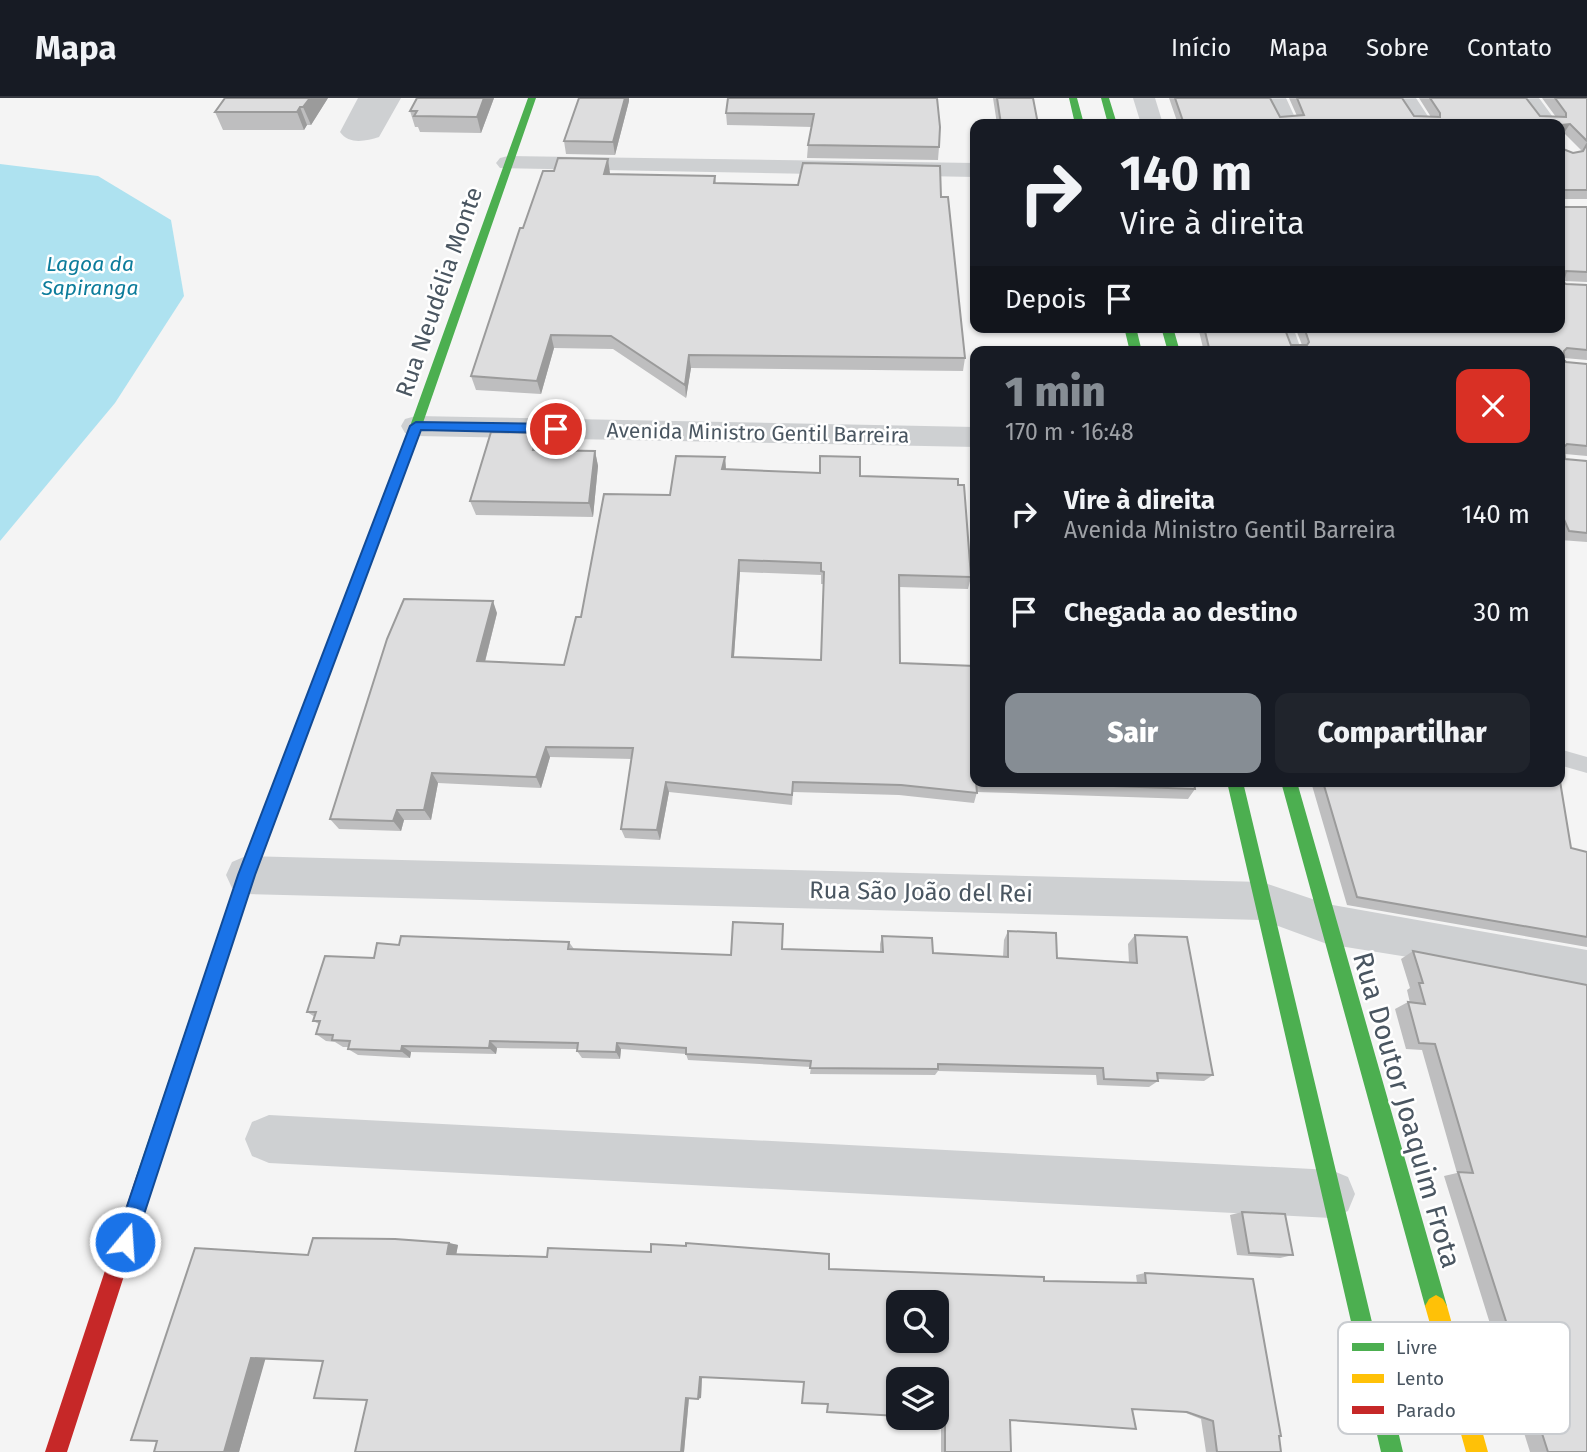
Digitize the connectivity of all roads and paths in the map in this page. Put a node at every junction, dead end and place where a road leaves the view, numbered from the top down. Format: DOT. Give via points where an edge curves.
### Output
graph roads {
  1 [pos="369,98"];
  2 [pos="390,98"];
  3 [pos="532,98"];
  4 [pos="1073,98"];
  5 [pos="1105,98"];
  6 [pos="1144,98"];
  7 [pos="1275,98"];
  8 [pos="1405,98"];
  9 [pos="1528,98"];
  10 [pos="1079,119"];
  11 [pos="1111,119"];
  12 [pos="1150,119"];
  13 [pos="1285,119"];
  14 [pos="1419,119"];
  15 [pos="1543,119"];
  16 [pos="508,163"];
  17 [pos="970,170"];
  18 [pos="416,426"];
  19 [pos="970,437"];
  20 [pos="1565,759"];
  21 [pos="1587,765"];
  22 [pos="1236,787"];
  23 [pos="1290,787"];
  24 [pos="246,875"];
  25 [pos="1262,901"];
  26 [pos="1327,923"];
  27 [pos="1587,971"];
  28 [pos="269,1139"];
  29 [pos="1331,1194"];
  30 [pos="1361,1322"];
  31 [pos="1440,1322"];
  32 [pos="1388,1434"];
  33 [pos="1472,1434"];
  34 [pos="55,1452"];
  35 [pos="1392,1452"];
  36 [pos="1477,1452"];
  1 -- 2 [label="street" via="353,133 371,132"];
  3 -- 16 [label="street, Rua Neudélia Monte"];
  4 -- 10 [label="street"];
  5 -- 11 [label="street"];
  6 -- 12 [label="street"];
  7 -- 13 [label="street"];
  8 -- 14 [label="street"];
  9 -- 15 [label="street"];
  16 -- 17 [label="street"];
  16 -- 18 [label="street, Rua Neudélia Monte"];
  18 -- 19 [label="street, Avenida Ministro Gentil Barreira"];
  18 -- 24 [label="street, Rua Neudélia Monte"];
  20 -- 21 [label="lane"];
  22 -- 25 [label="street"];
  23 -- 26 [label="street, Rua Doutor Joaquim Frota"];
  24 -- 25 [label="street, Rua São João del Rei"];
  24 -- 34 [label="street, Rua Neudélia Monte"];
  25 -- 26 [label="street, Rua São João del Rei"];
  25 -- 29 [label="street"];
  26 -- 27 [label="street, Rua São João del Rei"];
  26 -- 31 [label="street, Rua Doutor Joaquim Frota"];
  28 -- 29 [label="street"];
  29 -- 30 [label="street"];
  32 -- 35 [label="street"];
  33 -- 36 [label="street, Rua Doutor Joaquim Frota"];
}
